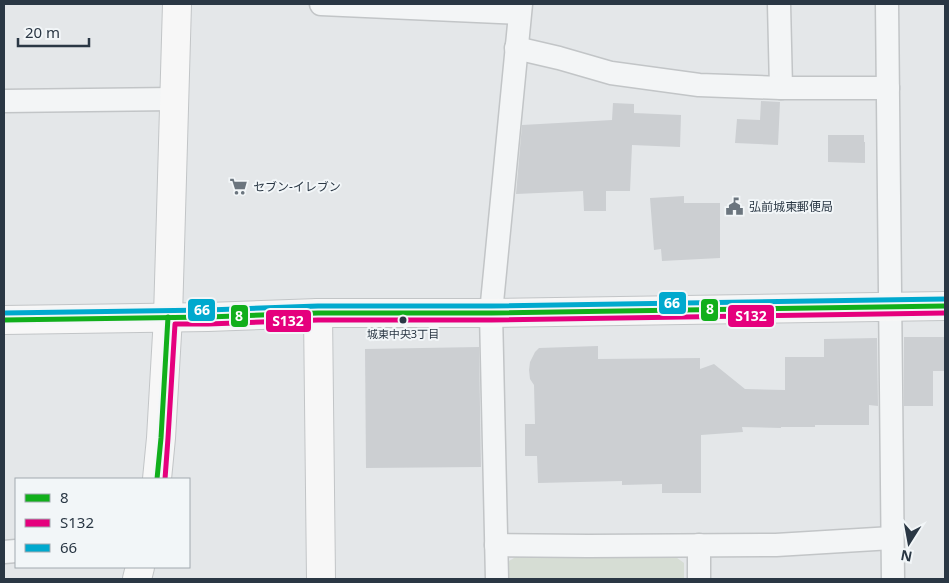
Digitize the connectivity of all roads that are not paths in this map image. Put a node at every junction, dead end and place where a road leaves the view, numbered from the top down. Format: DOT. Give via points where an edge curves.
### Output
graph roads {
  1 [pos="177,4"];
  2 [pos="321,4"];
  3 [pos="779,4"];
  4 [pos="887,4"];
  5 [pos="520,8"];
  6 [pos="516,48"];
  7 [pos="781,88"];
  8 [pos="888,88"];
  9 [pos="174,99"];
  10 [pos="4,101"];
  11 [pos="945,306"];
  12 [pos="891,307"];
  13 [pos="318,313"];
  14 [pos="491,313"];
  15 [pos="168,317"];
  16 [pos="4,320"];
  17 [pos="157,478"];
  18 [pos="892,538"];
  19 [pos="496,545"];
  20 [pos="699,545"];
  21 [pos="321,579"];
  22 [pos="497,579"];
  23 [pos="699,579"];
  24 [pos="893,579"];
  1 -- 9 [label="street"];
  2 -- 5 [label="street"];
  3 -- 7 [label="street"];
  4 -- 8 [label="street"];
  5 -- 6 [label="street"];
  6 -- 7 [label="street" via="611,73 699,85"];
  6 -- 14 [label="street"];
  7 -- 8 [label="street"];
  8 -- 12 [label="street"];
  9 -- 10 [label="street"];
  9 -- 15 [label="street"];
  11 -- 12 [label="street"];
  12 -- 14 [label="street"];
  12 -- 18 [label="street"];
  13 -- 14 [label="street"];
  13 -- 15 [label="street"];
  13 -- 21 [label="street"];
  14 -- 19 [label="street"];
  15 -- 16 [label="street"];
  15 -- 17 [label="street"];
  18 -- 20 [label="street" via="776,545"];
  18 -- 24 [label="street"];
  19 -- 20 [label="street"];
  19 -- 22 [label="street"];
  20 -- 23 [label="street"];
}
